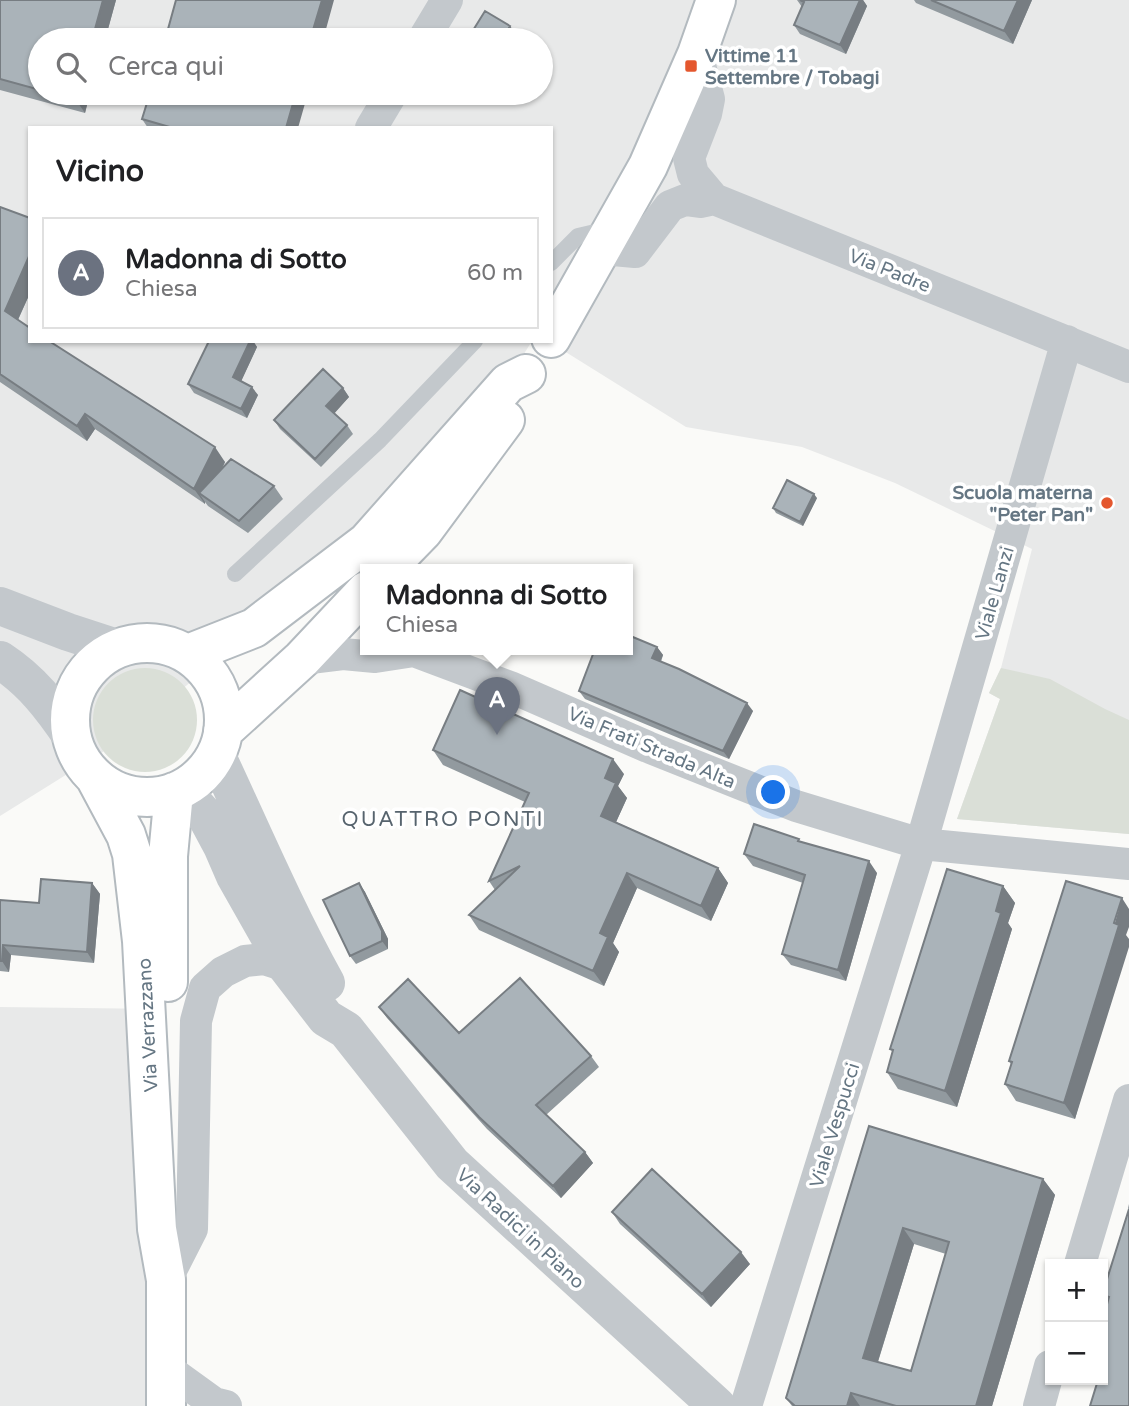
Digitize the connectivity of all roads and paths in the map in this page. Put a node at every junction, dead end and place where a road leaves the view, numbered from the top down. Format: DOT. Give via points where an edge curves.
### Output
graph roads {
  1 [pos="447,0"];
  2 [pos="716,0"];
  3 [pos="430,28"];
  4 [pos="696,54"];
  5 [pos="385,105"];
  6 [pos="372,126"];
  7 [pos="714,199"];
  8 [pos="608,238"];
  9 [pos="553,261"];
  10 [pos="553,335"];
  11 [pos="1067,341"];
  12 [pos="473,343"];
  13 [pos="548,343"];
  14 [pos="1129,367"];
  15 [pos="526,374"];
  16 [pos="395,563"];
  17 [pos="235,574"];
  18 [pos="360,597"];
  19 [pos="0,606"];
  20 [pos="117,648"];
  21 [pos="188,654"];
  22 [pos="386,655"];
  23 [pos="426,655"];
  24 [pos="302,659"];
  25 [pos="0,660"];
  26 [pos="72,737"];
  27 [pos="220,742"];
  28 [pos="95,777"];
  29 [pos="177,791"];
  30 [pos="921,844"];
  31 [pos="1129,864"];
  32 [pos="286,967"];
  33 [pos="346,1030"];
  34 [pos="1129,1100"];
  35 [pos="1081,1259"];
  36 [pos="166,1280"];
  37 [pos="1045,1384"];
  38 [pos="167,1387"];
  39 [pos="719,1404"];
  40 [pos="226,1406"];
  41 [pos="1039,1406"];
  1 -- 3 [label="street"];
  2 -- 4 [label="main road"];
  4 -- 7 [label="street, Via Padre" via="709,99 689,158 693,174"];
  4 -- 8 [label="main road" via="648,166"];
  5 -- 6 [label="street"];
  7 -- 8 [label="street, Via Padre" via="685,200 670,206 635,252"];
  7 -- 11 [label="street, Via Padre"];
  8 -- 9 [label="lane" via="578,236"];
  8 -- 10 [label="main road"];
  11 -- 14 [label="street, Via Padre"];
  11 -- 30 [label="street, Viale Lanzi"];
  12 -- 17 [label="lane" via="380,440"];
  13 -- 15 [label="main road"];
  15 -- 16 [label="main road" via="521,400"];
  15 -- 21 [label="main road" via="508,383 367,542 254,628"];
  18 -- 24 [label="main road"];
  19 -- 20 [label="street, Via Radici in Piano"];
  20 -- 21 [label="main road, Via Radici in Piano" via="153,643"];
  20 -- 26 [label="main road, Via Radici in Piano" via="98,659 84,675 74,695"];
  21 -- 27 [label="main road, Via Radici in Piano" via="213,679 220,695 224,713"];
  22 -- 24 [label="street, Via Frati Strada Alta"];
  23 -- 30 [label="street, Via Frati Strada Alta" via="796,806"];
  24 -- 27 [label="main road"];
  25 -- 26 [label="street, Via Radici in Piano" via="29,682"];
  26 -- 28 [label="main road, Via Radici in Piano"];
  27 -- 29 [label="main road" via="202,774"];
  27 -- 33 [label="street, Via Radici in Piano" via="303,941 341,1009"];
  28 -- 29 [label="main road, Via Radici in Piano" via="109,787 141,797"];
  28 -- 36 [label="main road, Via Verrazzano" via="132,854 142,941 157,1229"];
  29 -- 32 [label="street, Via Radici in Piano" via="207,818"];
  29 -- 36 [label="main road, Via Verrazzano" via="169,856 167,1056 176,1226"];
  30 -- 31 [label="street, Via Frati Strada Alta"];
  30 -- 39 [label="street, Viale Vespucci"];
  32 -- 33 [label="street, Via Radici in Piano" via="326,1018"];
  32 -- 36 [label="street, Via Verrazzano" via="264,959 245,961 205,988 196,1021 192,1229"];
  33 -- 39 [label="street, Via Radici in Piano" via="452,1164"];
  34 -- 35 [label="street"];
  36 -- 38 [label="main road, Via Verrazzano"];
  37 -- 41 [label="street"];
  38 -- 40 [label="street"];
}
